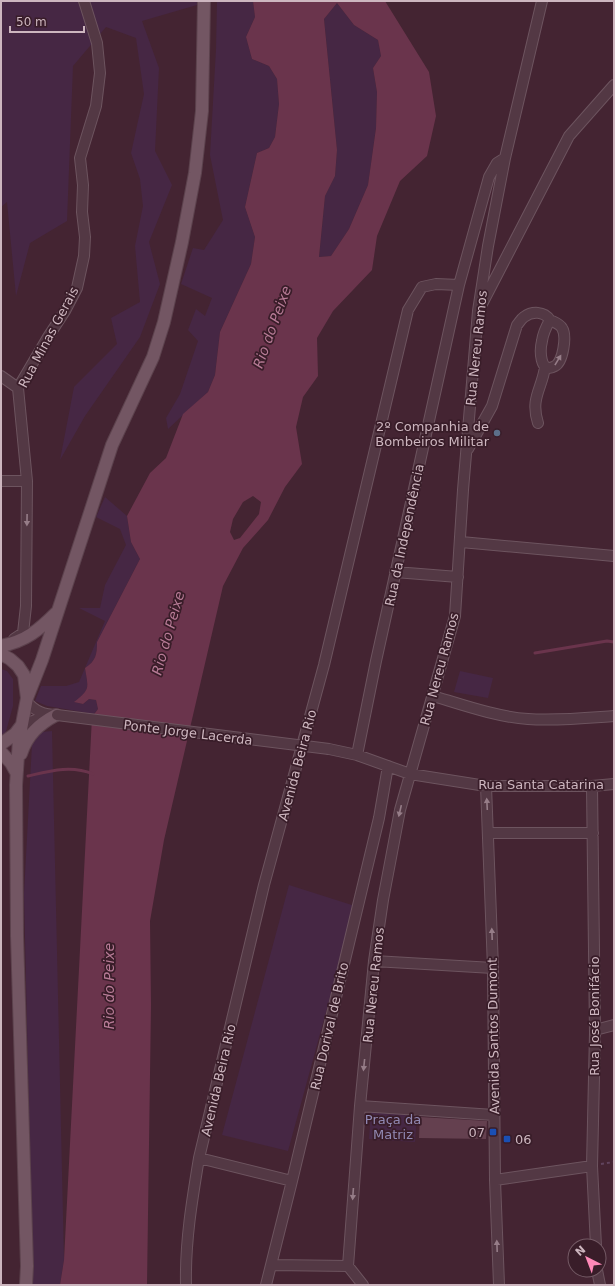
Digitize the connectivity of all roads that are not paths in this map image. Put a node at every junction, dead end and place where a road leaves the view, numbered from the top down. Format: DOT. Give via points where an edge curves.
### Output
graph roads {
  1 [pos="84,1"];
  2 [pos="204,1"];
  3 [pos="542,1"];
  4 [pos="614,85"];
  5 [pos="505,158"];
  6 [pos="459,285"];
  7 [pos="478,311"];
  8 [pos="550,320"];
  9 [pos="545,367"];
  10 [pos="1,376"];
  11 [pos="18,388"];
  12 [pos="538,423"];
  13 [pos="466,452"];
  14 [pos="1,481"];
  15 [pos="27,481"];
  16 [pos="461,542"];
  17 [pos="614,556"];
  18 [pos="395,572"];
  19 [pos="458,577"];
  20 [pos="57,612"];
  21 [pos="2,649"];
  22 [pos="433,696"];
  23 [pos="26,699"];
  24 [pos="54,715"];
  25 [pos="614,716"];
  26 [pos="21,726"];
  27 [pos="1,744"];
  28 [pos="329,749"];
  29 [pos="1,752"];
  30 [pos="356,754"];
  31 [pos="388,766"];
  32 [pos="16,772"];
  33 [pos="410,774"];
  34 [pos="614,784"];
  35 [pos="486,786"];
  36 [pos="592,786"];
  37 [pos="488,833"];
  38 [pos="593,833"];
  39 [pos="374,961"];
  40 [pos="493,968"];
  41 [pos="614,1025"];
  42 [pos="595,1030"];
  43 [pos="360,1106"];
  44 [pos="494,1115"];
  45 [pos="199,1158"];
  46 [pos="592,1166"];
  47 [pos="495,1180"];
  48 [pos="292,1181"];
  49 [pos="596,1238"];
  50 [pos="272,1264"];
  51 [pos="348,1266"];
  52 [pos="26,1285"];
  53 [pos="186,1285"];
  54 [pos="266,1285"];
  55 [pos="363,1285"];
  56 [pos="499,1285"];
  1 -- 11 [label="street, Rua Minas Gerais" via="97,43 100,74 96,106 80,158 84,256 77,288"];
  2 -- 20 [label="main road" via="202,111 195,173 164,322 153,357 112,445"];
  3 -- 5 [label="street, Rua Nereu Ramos"];
  4 -- 7 [label="street" via="569,136"];
  5 -- 6 [label="street, Rua da Independência" via="497,163 489,177"];
  5 -- 7 [label="street, Rua Nereu Ramos"];
  6 -- 18 [label="street, Rua da Independência"];
  6 -- 45 [label="street, Avenida Beira Rio" via="436,284 422,287 408,310 324,665 264,885"];
  7 -- 13 [label="street, Rua Nereu Ramos"];
  8 -- 9 [label="street" via="541,342 541,358"];
  9 -- 8 [label="street, one-way" via="556,366 563,345 562,327"];
  8 -- 13 [label="street" via="540,313 532,313 517,325 492,406"];
  9 -- 12 [label="street" via="536,394 535,415"];
  10 -- 11 [label="street"];
  11 -- 15 [label="street, Rua Minas Gerais"];
  13 -- 16 [label="street, Rua Nereu Ramos"];
  14 -- 15 [label="street"];
  15 -- 21 [label="street, Rua Minas Gerais, one-way" via="25,624 23,633"];
  16 -- 17 [label="street"];
  16 -- 19 [label="street, Rua Nereu Ramos"];
  18 -- 19 [label="street"];
  18 -- 30 [label="street, Rua da Independência"];
  19 -- 22 [label="street, Rua Nereu Ramos" via="455,616"];
  20 -- 21 [label="main road" via="38,631"];
  20 -- 23 [label="main road"];
  21 -- 23 [label="main road" via="24,675"];
  22 -- 25 [label="street" via="478,710 528,719"];
  22 -- 33 [label="street, Rua Nereu Ramos"];
  23 -- 24 [label="street, Ponte Jorge Lacerda" via="39,712"];
  23 -- 26 [label="main road"];
  24 -- 26 [label="street"];
  24 -- 28 [label="street, Ponte Jorge Lacerda, bridge"];
  24 -- 32 [label="main road" via="38,726 26,741"];
  26 -- 27 [label="main road"];
  26 -- 32 [label="main road"];
  28 -- 30 [label="street, Rua Santa Catarina"];
  29 -- 32 [label="main road"];
  30 -- 31 [label="street, Rua Santa Catarina"];
  31 -- 33 [label="street, Rua Santa Catarina"];
  31 -- 48 [label="street, Rua Dorival de Brito" via="379,818"];
  32 -- 52 [label="main road" via="17,928"];
  33 -- 35 [label="street, Rua Santa Catarina"];
  33 -- 39 [label="street, Rua Nereu Ramos, one-way" via="398,818"];
  34 -- 36 [label="street, Rua Santa Catarina"];
  35 -- 36 [label="street, Rua Santa Catarina"];
  37 -- 35 [label="street, Avenida Santos Dumont, one-way"];
  36 -- 38 [label="street, Rua José Bonifácio"];
  37 -- 38 [label="street"];
  40 -- 37 [label="street, Avenida Santos Dumont, one-way"];
  38 -- 42 [label="street, Rua José Bonifácio"];
  39 -- 40 [label="street"];
  39 -- 43 [label="street, Rua Nereu Ramos, one-way"];
  40 -- 44 [label="street, Avenida Santos Dumont"];
  41 -- 42 [label="street"];
  42 -- 46 [label="street, Rua José Bonifácio"];
  43 -- 44 [label="street"];
  43 -- 51 [label="street, Rua Nereu Ramos, one-way"];
  44 -- 47 [label="street, Avenida Santos Dumont"];
  45 -- 48 [label="street"];
  45 -- 53 [label="street, Avenida Beira Rio" via="192,1203"];
  46 -- 47 [label="street"];
  46 -- 49 [label="street, Rua José Bonifácio"];
  56 -- 47 [label="street, Avenida Santos Dumont, one-way"];
  48 -- 50 [label="street, Rua Dorival de Brito"];
  50 -- 51 [label="street"];
  50 -- 54 [label="street, Rua Dorival de Brito"];
  51 -- 55 [label="street"];
}
